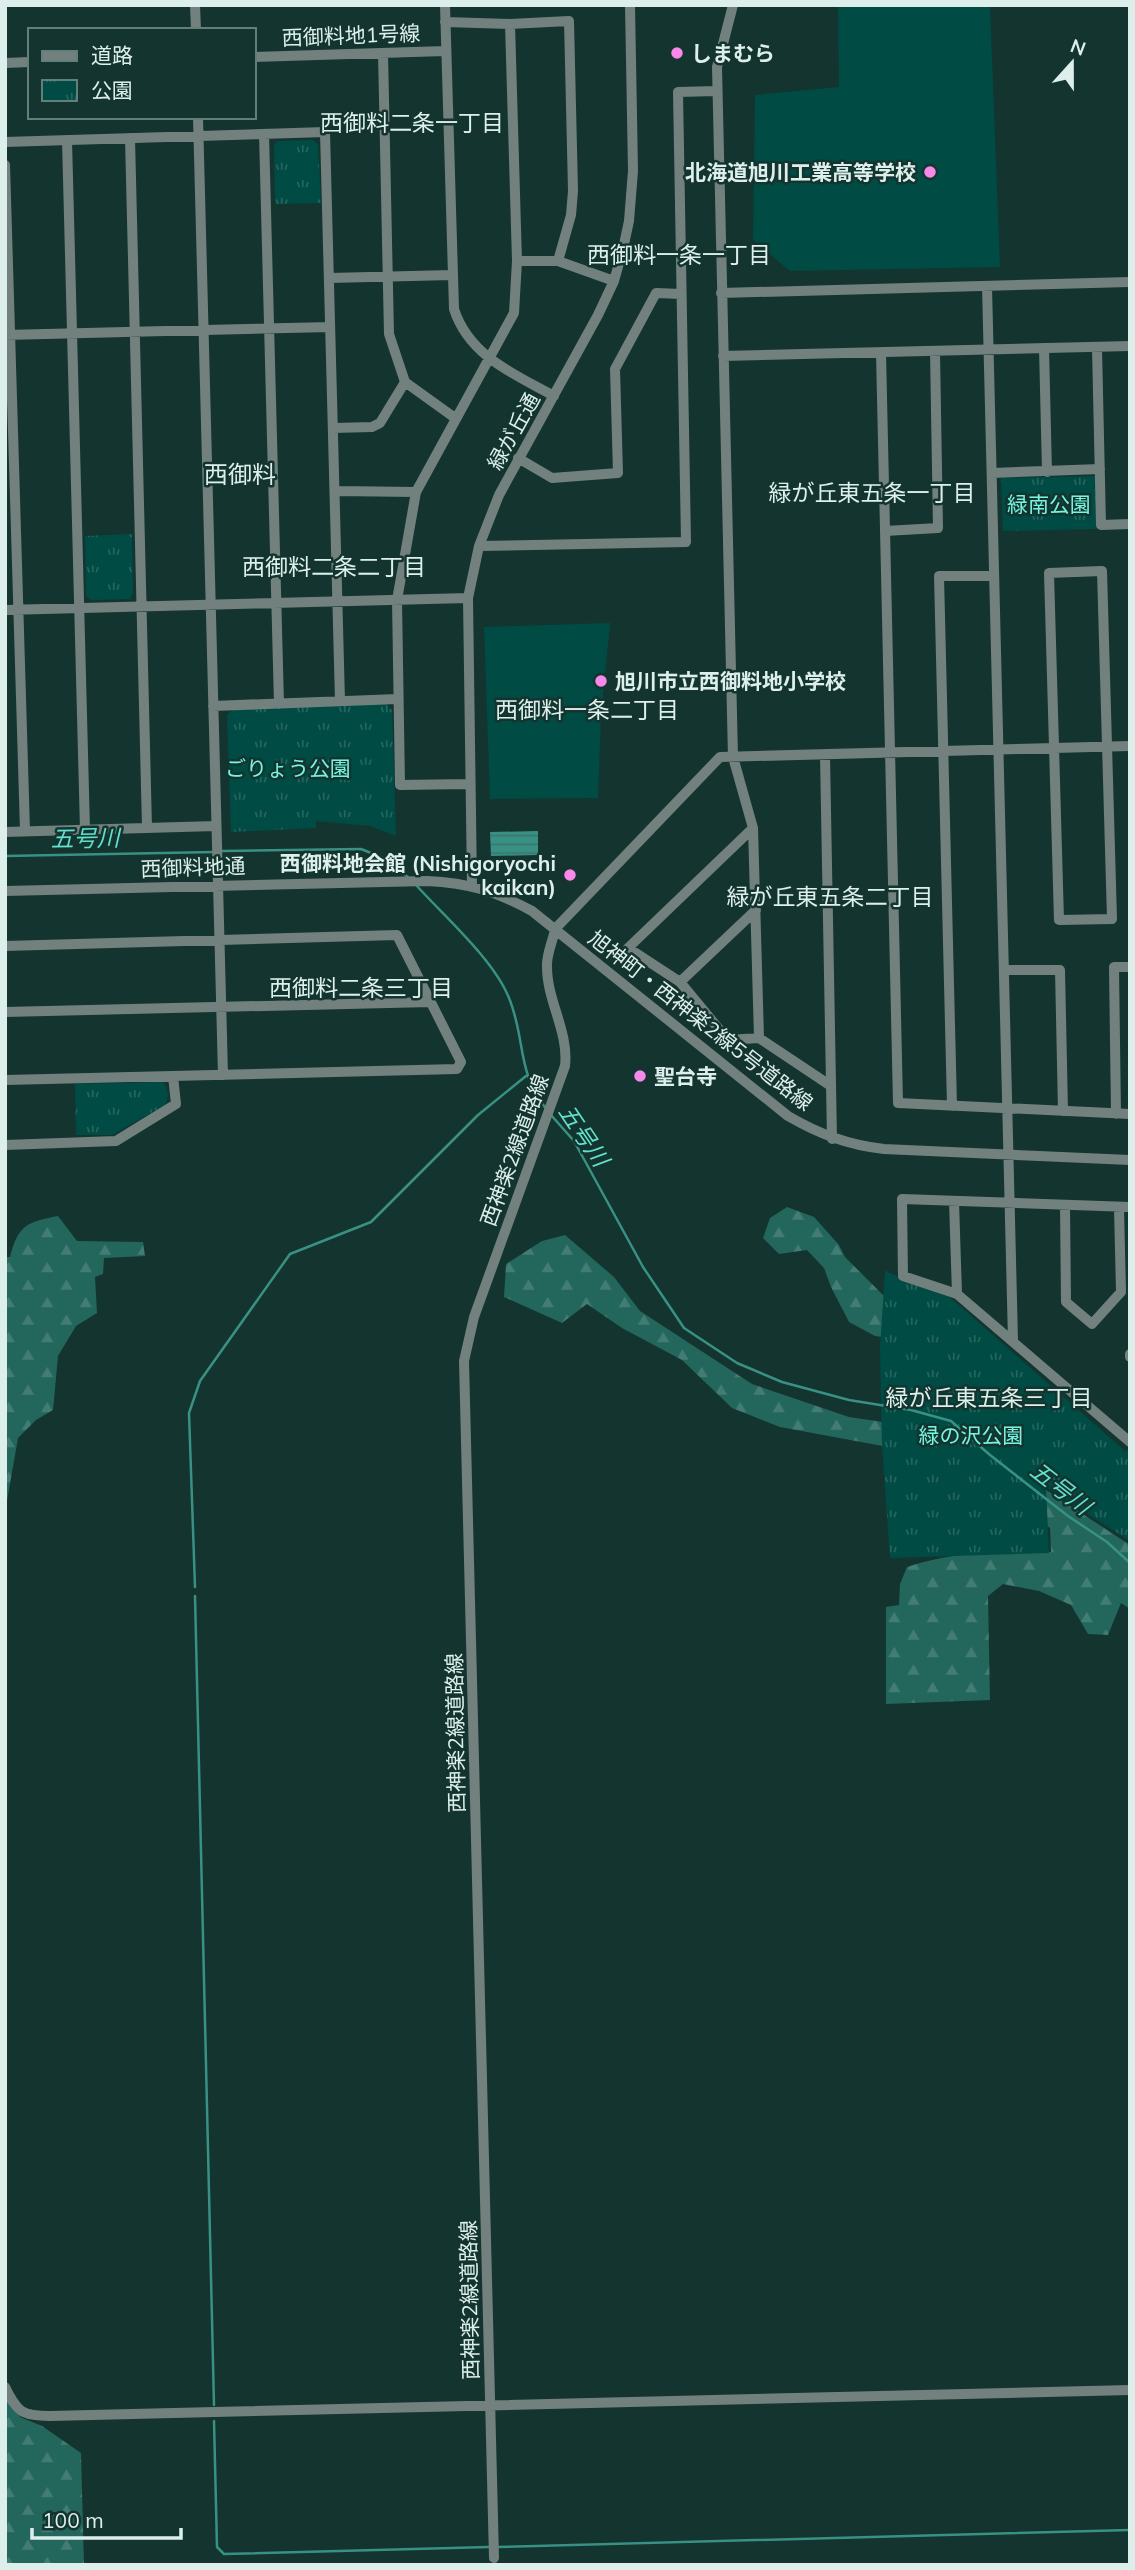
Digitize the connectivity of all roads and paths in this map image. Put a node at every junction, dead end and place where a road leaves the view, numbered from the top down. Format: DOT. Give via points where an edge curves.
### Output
graph roads {
  1 [pos="195,5"];
  2 [pos="445,5"];
  3 [pos="629,5"];
  4 [pos="733,5"];
  5 [pos="445,22"];
  6 [pos="510,24"];
  7 [pos="196,28"];
  8 [pos="445,51"];
  9 [pos="383,53"];
  10 [pos="256,57"];
  11 [pos="28,62"];
  12 [pos="5,63"];
  13 [pos="718,91"];
  14 [pos="198,119"];
  15 [pos="264,134"];
  16 [pos="199,136"];
  17 [pos="130,138"];
  18 [pos="67,140"];
  19 [pos="5,142"];
  20 [pos="5,165"];
  21 [pos="517,261"];
  22 [pos="558,261"];
  23 [pos="452,275"];
  24 [pos="388,276"];
  25 [pos="329,278"];
  26 [pos="614,281"];
  27 [pos="1130,282"];
  28 [pos="987,286"];
  29 [pos="721,293"];
  30 [pos="681,294"];
  31 [pos="330,327"];
  32 [pos="269,329"];
  33 [pos="204,330"];
  34 [pos="135,332"];
  35 [pos="72,334"];
  36 [pos="8,335"];
  37 [pos="1130,346"];
  38 [pos="1044,348"];
  39 [pos="1097,348"];
  40 [pos="989,350"];
  41 [pos="935,351"];
  42 [pos="881,353"];
  43 [pos="723,356"];
  44 [pos="489,360"];
  45 [pos="405,382"];
  46 [pos="554,396"];
  47 [pos="455,418"];
  48 [pos="333,428"];
  49 [pos="518,458"];
  50 [pos="1100,469"];
  51 [pos="1047,472"];
  52 [pos="992,473"];
  53 [pos="335,491"];
  54 [pos="416,492"];
  55 [pos="1130,524"];
  56 [pos="885,531"];
  57 [pos="479,546"];
  58 [pos="994,576"];
  59 [pos="468,598"];
  60 [pos="397,600"];
  61 [pos="338,602"];
  62 [pos="276,604"];
  63 [pos="211,606"];
  64 [pos="141,607"];
  65 [pos="79,608"];
  66 [pos="5,610"];
  67 [pos="18,610"];
  68 [pos="398,699"];
  69 [pos="340,701"];
  70 [pos="279,704"];
  71 [pos="213,706"];
  72 [pos="1130,746"];
  73 [pos="1107,747"];
  74 [pos="1054,748"];
  75 [pos="998,750"];
  76 [pos="944,751"];
  77 [pos="890,753"];
  78 [pos="825,755"];
  79 [pos="733,757"];
  80 [pos="470,784"];
  81 [pos="216,826"];
  82 [pos="147,828"];
  83 [pos="753,828"];
  84 [pos="85,830"];
  85 [pos="24,831"];
  86 [pos="5,832"];
  87 [pos="472,885"];
  88 [pos="218,886"];
  89 [pos="5,891"];
  90 [pos="756,911"];
  91 [pos="555,929"];
  92 [pos="219,940"];
  93 [pos="5,946"];
  94 [pos="1130,967"];
  95 [pos="1004,970"];
  96 [pos="680,982"];
  97 [pos="430,1002"];
  98 [pos="221,1007"];
  99 [pos="5,1012"];
  100 [pos="759,1038"];
  101 [pos="223,1075"];
  102 [pos="173,1076"];
  103 [pos="5,1080"];
  104 [pos="831,1086"];
  105 [pos="952,1106"];
  106 [pos="1006,1109"];
  107 [pos="1063,1111"];
  108 [pos="1116,1114"];
  109 [pos="1130,1114"];
  110 [pos="832,1139"];
  111 [pos="5,1145"];
  112 [pos="1009,1155"];
  113 [pos="1130,1160"];
  114 [pos="954,1201"];
  115 [pos="1010,1203"];
  116 [pos="1065,1206"];
  117 [pos="1124,1208"];
  118 [pos="957,1294"];
  119 [pos="1013,1342"];
  120 [pos="1130,1442"];
  121 [pos="5,2387"];
  122 [pos="1130,2389"];
  123 [pos="491,2407"];
  124 [pos="494,2558"];
  1 -- 7 [label="street"];
  2 -- 5 [label="street, 西御料地1号線"];
  3 -- 26 [label="street, 緑が丘通" via="631,197"];
  4 -- 13 [label="street" via="717,67"];
  5 -- 6 [label="street"];
  5 -- 8 [label="street, 西御料地1号線"];
  6 -- 21 [label="street"];
  6 -- 22 [label="street" via="569,21 573,191"];
  8 -- 9 [label="street, 西御料地1号線"];
  8 -- 23 [label="street"];
  9 -- 10 [label="street, 西御料地1号線"];
  9 -- 24 [label="street"];
  11 -- 12 [label="street"];
  13 -- 29 [label="street"];
  13 -- 30 [label="street" via="677,92"];
  14 -- 16 [label="street"];
  15 -- 16 [label="street"];
  15 -- 25 [label="street" via="325,132"];
  15 -- 32 [label="street"];
  16 -- 17 [label="street"];
  16 -- 33 [label="street"];
  17 -- 18 [label="street"];
  17 -- 34 [label="street"];
  18 -- 19 [label="street"];
  18 -- 35 [label="street"];
  20 -- 36 [label="street"];
  21 -- 22 [label="street"];
  21 -- 44 [label="street" via="514,313"];
  22 -- 26 [label="street"];
  23 -- 24 [label="street"];
  23 -- 44 [label="street" via="458,321"];
  24 -- 25 [label="street"];
  24 -- 45 [label="street" via="389,334"];
  25 -- 31 [label="street"];
  26 -- 46 [label="street, 緑が丘通"];
  27 -- 28 [label="street"];
  28 -- 29 [label="street"];
  28 -- 40 [label="street"];
  29 -- 43 [label="street"];
  30 -- 49 [label="street" via="656,293 615,369 618,473 552,478"];
  30 -- 57 [label="street" via="686,542"];
  31 -- 32 [label="street"];
  31 -- 48 [label="street"];
  32 -- 33 [label="street"];
  32 -- 62 [label="street"];
  33 -- 34 [label="street"];
  33 -- 63 [label="street"];
  34 -- 35 [label="street"];
  34 -- 64 [label="street"];
  35 -- 36 [label="street"];
  35 -- 65 [label="street"];
  36 -- 67 [label="street"];
  37 -- 39 [label="street"];
  38 -- 39 [label="street"];
  38 -- 40 [label="street"];
  38 -- 51 [label="street"];
  39 -- 50 [label="street"];
  40 -- 41 [label="street"];
  40 -- 52 [label="street"];
  41 -- 42 [label="street"];
  41 -- 56 [label="street" via="938,528"];
  42 -- 43 [label="street"];
  42 -- 56 [label="street"];
  43 -- 79 [label="street"];
  44 -- 46 [label="street"];
  44 -- 47 [label="street"];
  45 -- 47 [label="street"];
  45 -- 48 [label="street" via="380,424"];
  46 -- 49 [label="street, 緑が丘通"];
  47 -- 54 [label="street"];
  48 -- 53 [label="street"];
  49 -- 57 [label="street, 緑が丘通"];
  50 -- 51 [label="street"];
  50 -- 55 [label="street" via="1101,525"];
  51 -- 52 [label="street"];
  52 -- 58 [label="street"];
  53 -- 54 [label="street"];
  53 -- 61 [label="street"];
  54 -- 60 [label="street"];
  56 -- 77 [label="street"];
  57 -- 59 [label="street, 緑が丘通"];
  58 -- 75 [label="street"];
  58 -- 76 [label="street" via="939,576"];
  59 -- 60 [label="street"];
  59 -- 80 [label="street, 緑が丘通"];
  60 -- 61 [label="street"];
  60 -- 68 [label="street"];
  61 -- 62 [label="street"];
  61 -- 69 [label="street"];
  62 -- 63 [label="street"];
  62 -- 70 [label="street"];
  63 -- 64 [label="street"];
  63 -- 71 [label="street"];
  64 -- 65 [label="street"];
  64 -- 82 [label="street"];
  65 -- 67 [label="street"];
  65 -- 84 [label="street"];
  66 -- 67 [label="street"];
  67 -- 85 [label="street"];
  68 -- 69 [label="street"];
  68 -- 80 [label="street" via="400,785"];
  69 -- 70 [label="street"];
  70 -- 71 [label="street"];
  71 -- 81 [label="street"];
  72 -- 73 [label="street"];
  73 -- 74 [label="street"];
  73 -- 74 [label="street" via="1112,919 1059,920"];
  73 -- 74 [label="street" via="1102,571 1049,573"];
  74 -- 75 [label="street"];
  75 -- 76 [label="street"];
  75 -- 95 [label="street"];
  76 -- 77 [label="street"];
  76 -- 105 [label="street"];
  77 -- 78 [label="street"];
  77 -- 105 [label="street" via="898,1103"];
  78 -- 79 [label="street"];
  78 -- 104 [label="street"];
  79 -- 83 [label="street"];
  79 -- 91 [label="street" via="720,757"];
  80 -- 87 [label="street, 緑が丘通"];
  81 -- 82 [label="street"];
  81 -- 88 [label="street"];
  82 -- 84 [label="street"];
  83 -- 90 [label="street"];
  83 -- 96 [label="street" via="628,948"];
  84 -- 85 [label="street"];
  85 -- 86 [label="street"];
  87 -- 88 [label="street, 西御料地通" via="427,881"];
  87 -- 91 [label="street, 旭神町・西神楽2線5号道路線" via="508,898"];
  88 -- 89 [label="street, 西御料地通"];
  88 -- 92 [label="street"];
  90 -- 96 [label="street"];
  90 -- 100 [label="street"];
  91 -- 110 [label="street, 旭神町・西神楽2線5号道路線" via="788,1116"];
  91 -- 123 [label="street, 西神楽2線道路線" via="546,965 567,1049 565,1066 474,1317 464,1361"];
  92 -- 93 [label="street"];
  92 -- 97 [label="street" via="397,935"];
  92 -- 98 [label="street"];
  94 -- 108 [label="street" via="1114,967"];
  95 -- 106 [label="street"];
  95 -- 107 [label="street" via="1060,970"];
  96 -- 100 [label="street" via="728,1040"];
  97 -- 98 [label="street"];
  97 -- 101 [label="street" via="461,1062 457,1069"];
  98 -- 99 [label="street"];
  98 -- 101 [label="street"];
  100 -- 104 [label="street"];
  101 -- 102 [label="street"];
  102 -- 103 [label="street"];
  102 -- 111 [label="street" via="176,1104 116,1141"];
  104 -- 110 [label="street"];
  105 -- 106 [label="street"];
  106 -- 107 [label="street"];
  106 -- 112 [label="street"];
  107 -- 108 [label="street"];
  108 -- 109 [label="street"];
  110 -- 112 [label="street, 旭神町・西神楽2線5号道路線" via="884,1149"];
  112 -- 113 [label="street, 旭神町・西神楽2線5号道路線"];
  112 -- 115 [label="street"];
  114 -- 115 [label="street"];
  114 -- 118 [label="street"];
  114 -- 118 [label="street" via="902,1199 901,1236 903,1276"];
  115 -- 116 [label="street"];
  115 -- 119 [label="street"];
  116 -- 117 [label="street"];
  116 -- 117 [label="street" via="1066,1302 1092,1324 1121,1292"];
  118 -- 119 [label="street"];
  119 -- 120 [label="street"];
  121 -- 123 [label="street" via="20,2411 36,2416"];
  122 -- 123 [label="street"];
  123 -- 124 [label="street, 西神楽2線道路線"];
}
